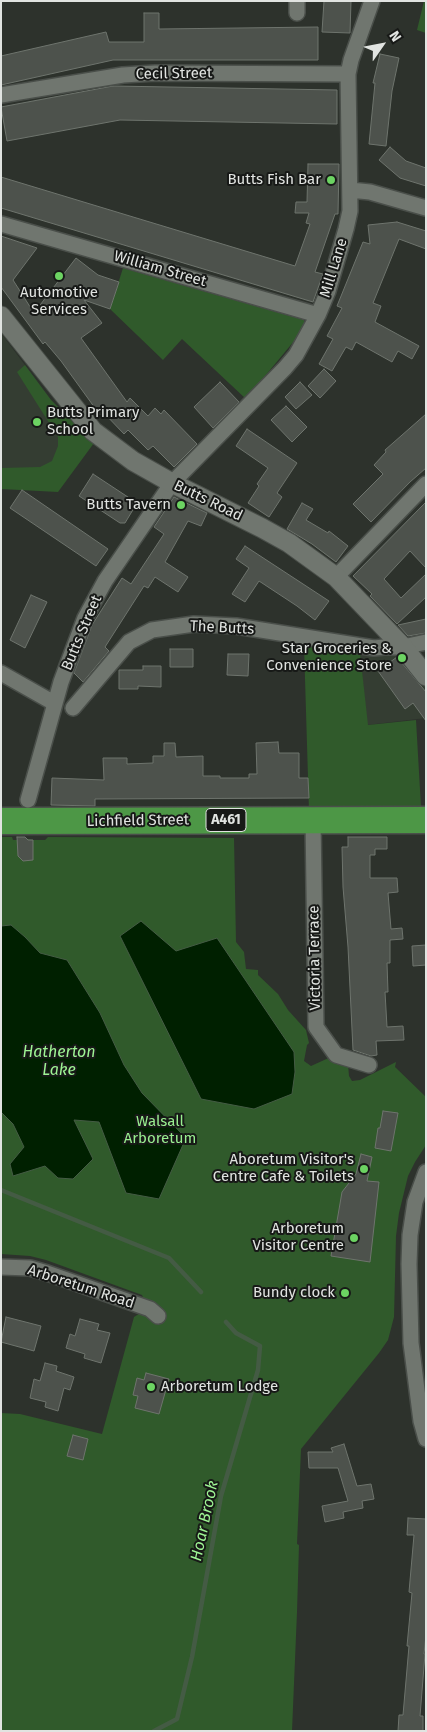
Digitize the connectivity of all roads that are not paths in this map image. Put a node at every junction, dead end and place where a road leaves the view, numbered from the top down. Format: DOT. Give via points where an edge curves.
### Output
graph roads {
  1 [pos="372,1"];
  2 [pos="348,74"];
  3 [pos="1,95"];
  4 [pos="350,190"];
  5 [pos="426,208"];
  6 [pos="1,224"];
  7 [pos="318,314"];
  8 [pos="1,316"];
  9 [pos="172,483"];
  10 [pos="426,484"];
  11 [pos="336,577"];
  12 [pos="426,642"];
  13 [pos="402,647"];
  14 [pos="1,673"];
  15 [pos="426,676"];
  16 [pos="54,703"];
  17 [pos="73,708"];
  18 [pos="28,800"];
  19 [pos="312,820"];
  20 [pos="426,820"];
  21 [pos="1,822"];
  22 [pos="369,1065"];
  23 [pos="426,1172"];
  24 [pos="1,1267"];
  25 [pos="158,1316"];
  26 [pos="418,1342"];
  27 [pos="426,1439"];
  1 -- 2 [label="street, Mill Lane"];
  2 -- 3 [label="street, Cecil Street" via="154,73"];
  2 -- 4 [label="street, Mill Lane"];
  4 -- 5 [label="street" via="370,192"];
  4 -- 7 [label="street, Mill Lane" via="346,229"];
  6 -- 7 [label="street, William Street"];
  7 -- 9 [label="street, Mill Lane" via="285,368"];
  8 -- 9 [label="street, Butts Road" via="93,431 133,461"];
  9 -- 11 [label="street, Butts Road" via="289,543"];
  9 -- 16 [label="street, Butts Street" via="93,603"];
  10 -- 11 [label="street"];
  11 -- 13 [label="street, Butts Road"];
  12 -- 13 [label="street, The Butts"];
  13 -- 15 [label="street, Butts Road"];
  13 -- 17 [label="street, The Butts" via="374,648 236,626 194,624 152,630 129,642"];
  14 -- 16 [label="street"];
  16 -- 18 [label="street, Butts Street"];
  19 -- 20 [label="highway, Lichfield Street / A461"];
  19 -- 21 [label="highway, Lichfield Street / A461"];
  19 -- 22 [label="street, Victoria Terrace" via="316,1027 336,1055"];
  23 -- 26 [label="street" via="415,1202 410,1235 409,1273"];
  24 -- 25 [label="street, Arboretum Road" via="30,1268 47,1273 150,1309"];
  26 -- 27 [label="street" via="421,1421"];
}
